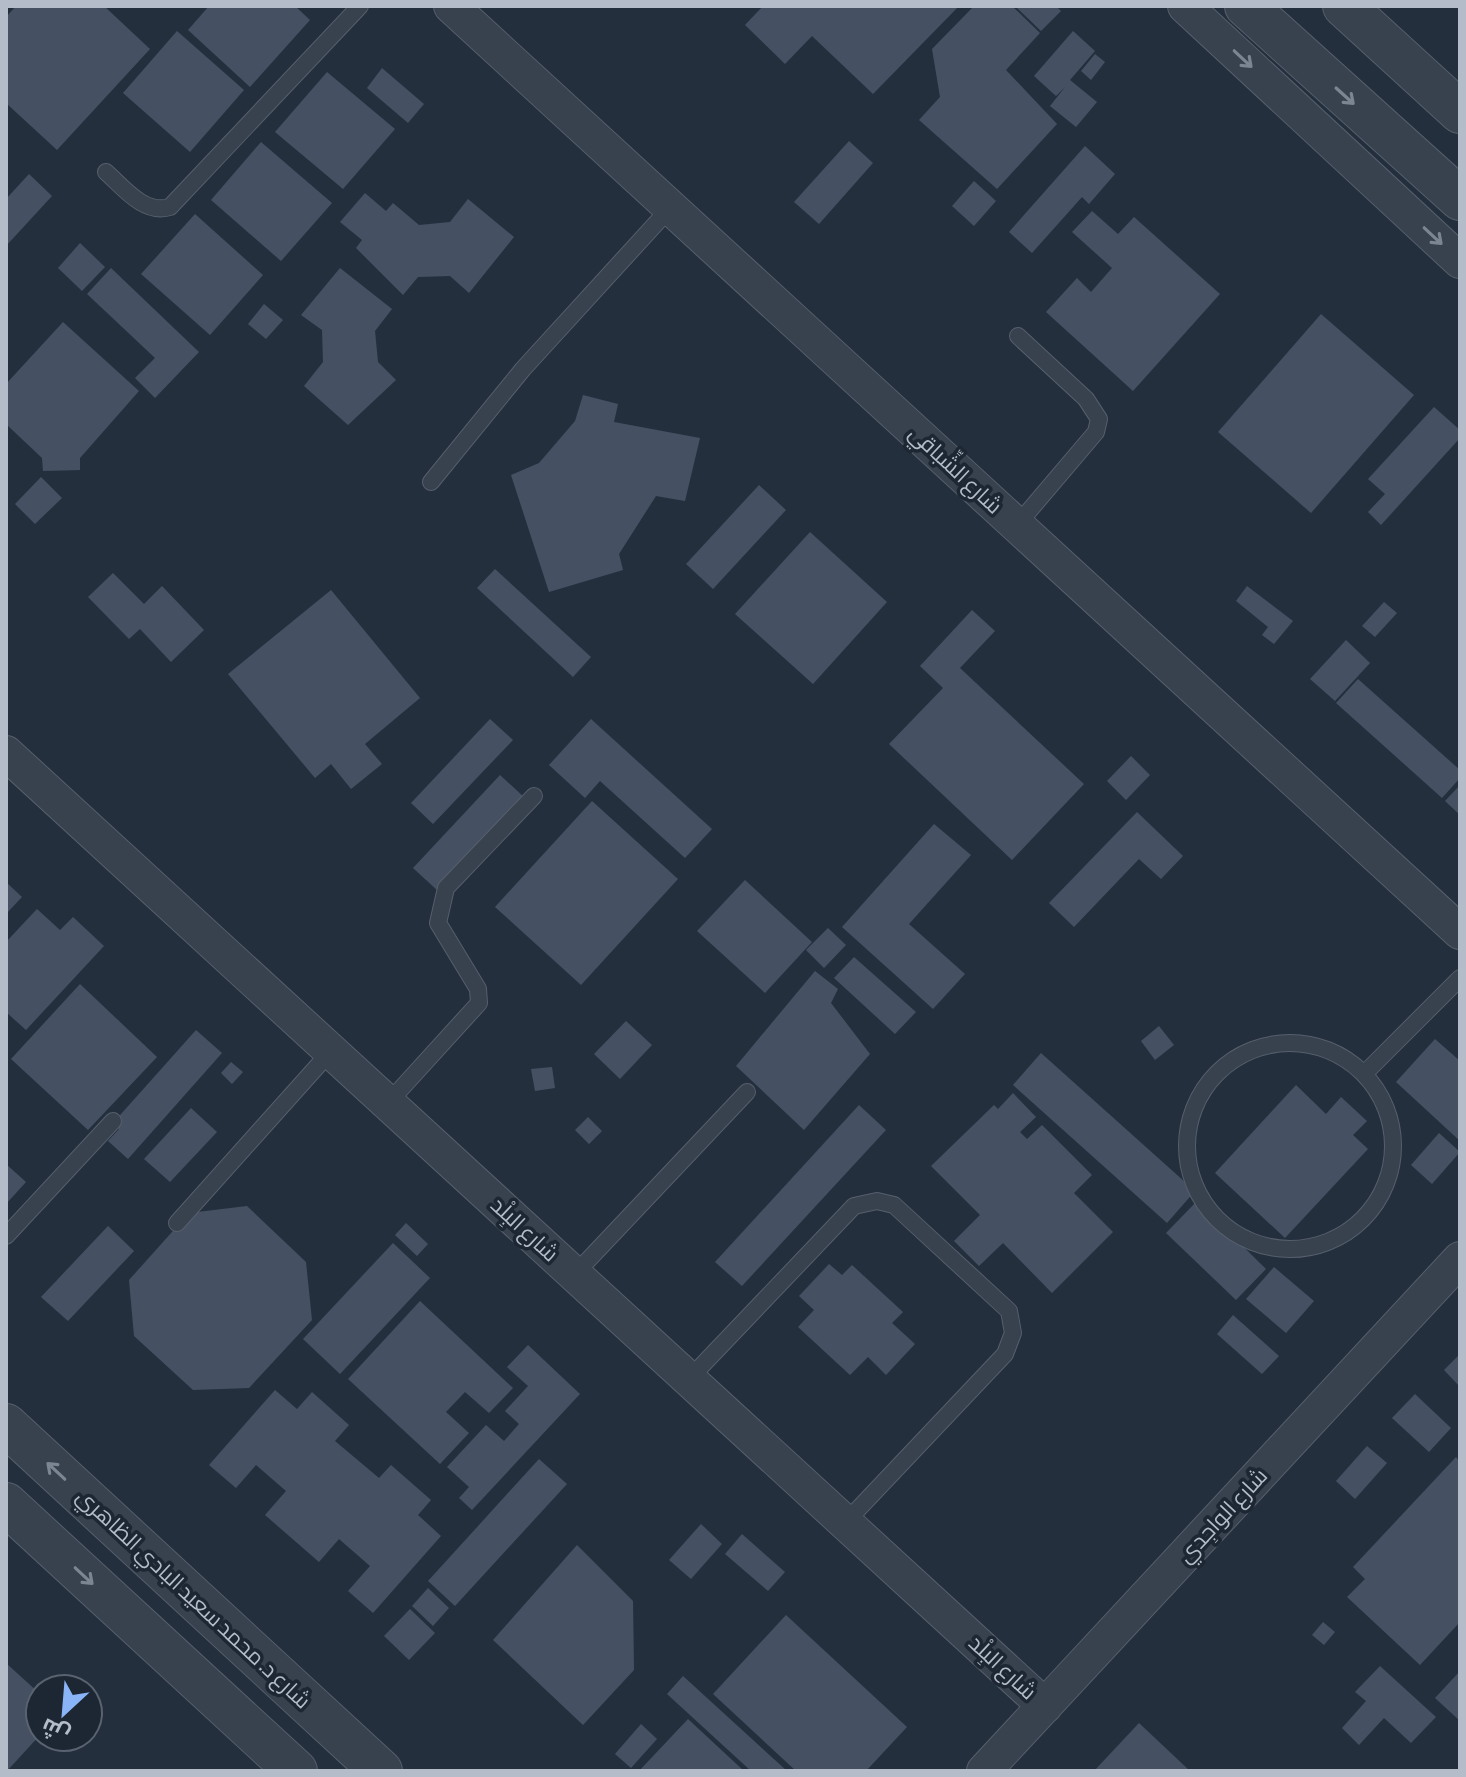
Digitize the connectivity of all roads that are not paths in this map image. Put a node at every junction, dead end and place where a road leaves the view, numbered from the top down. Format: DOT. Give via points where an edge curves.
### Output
graph roads {
  1 [pos="360,6"];
  2 [pos="451,6"];
  3 [pos="1185,6"];
  4 [pos="1246,6"];
  5 [pos="1344,6"];
  6 [pos="1460,112"];
  7 [pos="106,172"];
  8 [pos="1460,199"];
  9 [pos="671,207"];
  10 [pos="1460,261"];
  11 [pos="1018,336"];
  12 [pos="431,482"];
  13 [pos="1017,525"];
  14 [pos="6,753"];
  15 [pos="534,796"];
  16 [pos="1460,932"];
  17 [pos="1460,978"];
  18 [pos="331,1051"];
  19 [pos="1365,1073"];
  20 [pos="747,1092"];
  21 [pos="388,1103"];
  22 [pos="113,1121"];
  23 [pos="177,1223"];
  24 [pos="6,1236"];
  25 [pos="1460,1259"];
  26 [pos="574,1275"];
  27 [pos="689,1379"];
  28 [pos="6,1425"];
  29 [pos="6,1504"];
  30 [pos="845,1523"];
  31 [pos="1045,1706"];
  32 [pos="296,1771"];
  33 [pos="381,1771"];
  34 [pos="984,1771"];
  1 -- 7 [label="lane" via="170,207 146,206"];
  2 -- 9 [label="street, شارع الشِّباقي"];
  3 -- 10 [label="street, one-way"];
  4 -- 8 [label="street, one-way"];
  5 -- 6 [label="street"];
  9 -- 12 [label="lane" via="523,369"];
  9 -- 13 [label="street, شارع الشِّباقي"];
  11 -- 13 [label="lane" via="1086,399 1099,419 1096,432"];
  13 -- 16 [label="street, شارع الشِّباقي"];
  14 -- 18 [label="street, شارع البِلْد"];
  15 -- 21 [label="lane" via="446,888 438,923 478,989 479,1003"];
  17 -- 19 [label="lane"];
  18 -- 21 [label="street, شارع البِلْد"];
  18 -- 23 [label="lane"];
  19 -- 19 [label="lane" via="1390,1116 1393,1167 1371,1211 1331,1242 1282,1250 1234,1234 1199,1198 1185,1150 1187,1138 1195,1101 1226,1062 1272,1042 1323,1046"];
  20 -- 26 [label="lane"];
  21 -- 26 [label="street, شارع البِلْد"];
  22 -- 24 [label="lane"];
  25 -- 31 [label="street, شارع الواجِدي"];
  26 -- 27 [label="street, شارع البِلْد"];
  27 -- 30 [label="street, شارع البِلْد"];
  27 -- 30 [label="lane" via="854,1206 877,1201 894,1205 1009,1311 1013,1333 1005,1354"];
  33 -- 28 [label="street, شارع د. محمد سعيد البادي الظاهري, one-way"];
  29 -- 32 [label="street, one-way"];
  30 -- 31 [label="street, شارع البِلْد"];
  31 -- 34 [label="street, شارع الواجِدي"];
}
